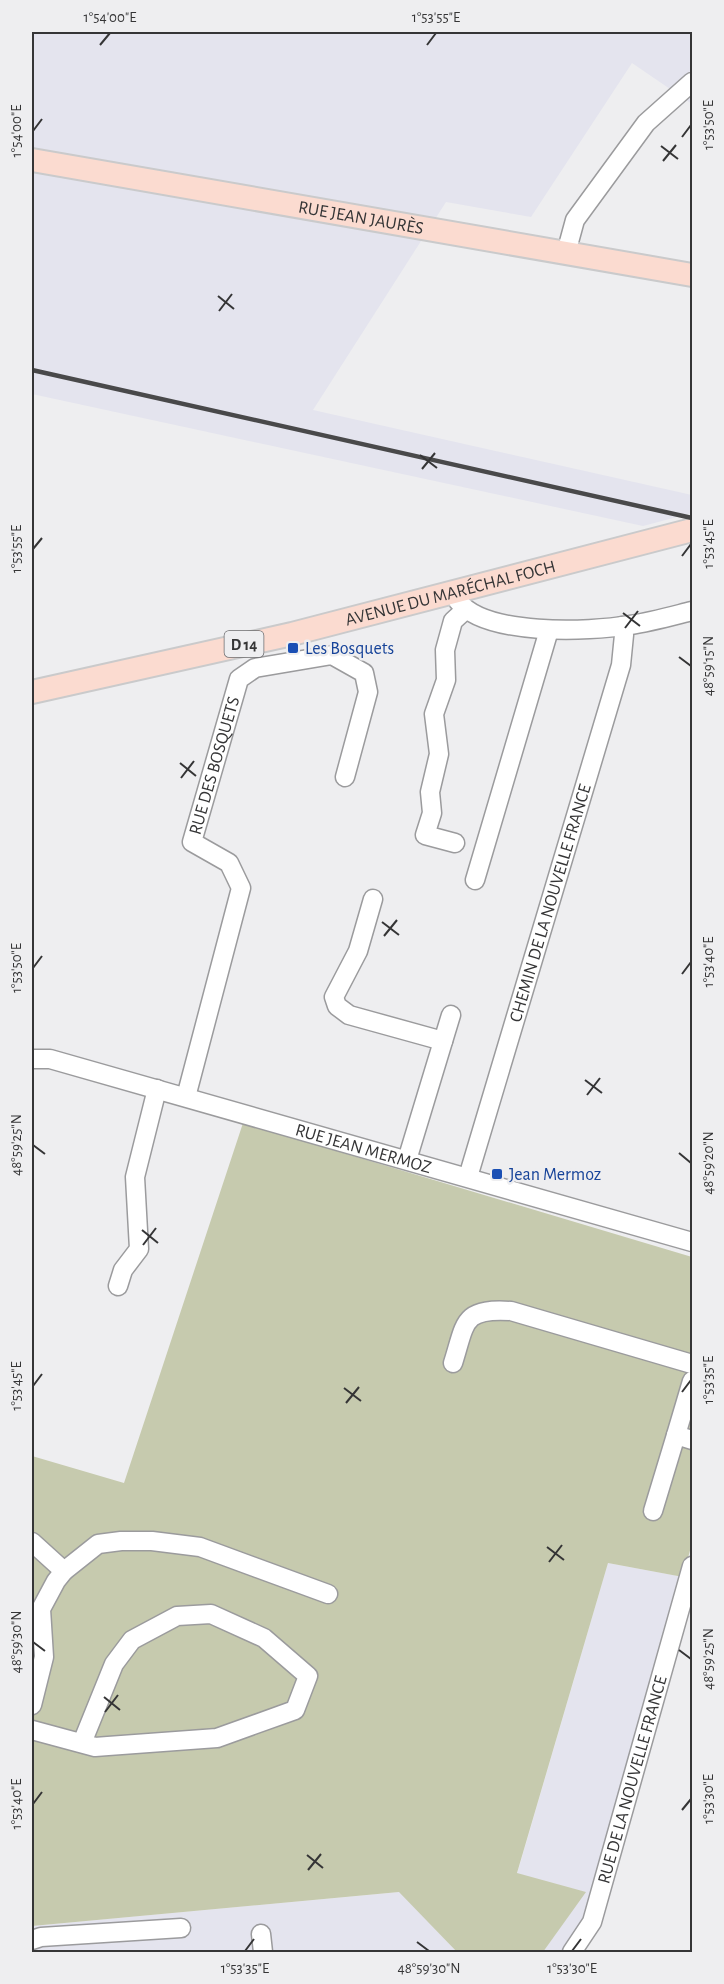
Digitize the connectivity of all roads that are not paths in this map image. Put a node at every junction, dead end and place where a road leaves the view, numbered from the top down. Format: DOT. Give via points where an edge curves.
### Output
graph roads {
  1 [pos="692,82"];
  2 [pos="32,160"];
  3 [pos="566,253"];
  4 [pos="693,275"];
  5 [pos="693,530"];
  6 [pos="460,600"];
  7 [pos="693,611"];
  8 [pos="622,626"];
  9 [pos="549,630"];
  10 [pos="32,692"];
  11 [pos="345,777"];
  12 [pos="455,843"];
  13 [pos="476,880"];
  14 [pos="373,899"];
  15 [pos="451,1015"];
  16 [pos="443,1041"];
  17 [pos="32,1059"];
  18 [pos="157,1089"];
  19 [pos="186,1097"];
  20 [pos="407,1160"];
  21 [pos="468,1177"];
  22 [pos="693,1242"];
  23 [pos="118,1286"];
  24 [pos="453,1363"];
  25 [pos="693,1364"];
  26 [pos="693,1381"];
  27 [pos="684,1437"];
  28 [pos="653,1511"];
  29 [pos="32,1542"];
  30 [pos="693,1566"];
  31 [pos="64,1571"];
  32 [pos="328,1594"];
  33 [pos="36,1607"];
  34 [pos="32,1705"];
  35 [pos="32,1730"];
  36 [pos="82,1743"];
  37 [pos="181,1928"];
  38 [pos="261,1934"];
  39 [pos="32,1940"];
  40 [pos="263,1953"];
  41 [pos="572,1953"];
  1 -- 3 [label="street" via="646,123 575,220"];
  2 -- 3 [label="main road, RUE JEAN JAURÈS"];
  3 -- 4 [label="main road, RUE JEAN JAURÈS"];
  5 -- 6 [label="main road, AVENUE DU MARÉCHAL FOCH / D 14"];
  6 -- 9 [label="street" via="480,618"];
  6 -- 10 [label="main road, AVENUE DU MARÉCHAL FOCH / D 14"];
  6 -- 12 [label="street" via="445,650 446,680 434,714 439,754 430,792 432,813 425,835"];
  7 -- 8 [label="street"];
  8 -- 9 [label="street"];
  8 -- 21 [label="street, CHEMIN DE LA NOUVELLE FRANCE" via="621,665"];
  9 -- 13 [label="street"];
  11 -- 19 [label="street, RUE DES BOSQUETS" via="368,692 364,673 332,655 255,668 239,679 192,842 229,862 241,888"];
  14 -- 16 [label="street" via="358,951 334,998 349,1015"];
  15 -- 16 [label="street"];
  16 -- 20 [label="street"];
  17 -- 18 [label="street, RUE JEAN MERMOZ" via="50,1059"];
  18 -- 19 [label="street, RUE JEAN MERMOZ"];
  18 -- 23 [label="street" via="135,1177 139,1249 123,1270"];
  19 -- 20 [label="street, RUE JEAN MERMOZ"];
  20 -- 21 [label="street, RUE JEAN MERMOZ"];
  21 -- 22 [label="street, RUE JEAN MERMOZ"];
  24 -- 25 [label="street" via="470,1318 492,1310 511,1311"];
  26 -- 27 [label="street"];
  27 -- 28 [label="street"];
  29 -- 31 [label="street"];
  30 -- 41 [label="street, RUE DE LA NOUVELLE FRANCE" via="592,1922"];
  31 -- 32 [label="street" via="98,1544 152,1541 200,1547"];
  31 -- 33 [label="street"];
  33 -- 34 [label="street" via="44,1657"];
  35 -- 36 [label="street"];
  36 -- 36 [label="street" via="95,1747 217,1738 295,1710 308,1676 264,1638 211,1614 177,1616 132,1640 114,1664"];
  37 -- 39 [label="street"];
  38 -- 40 [label="street"];
}
